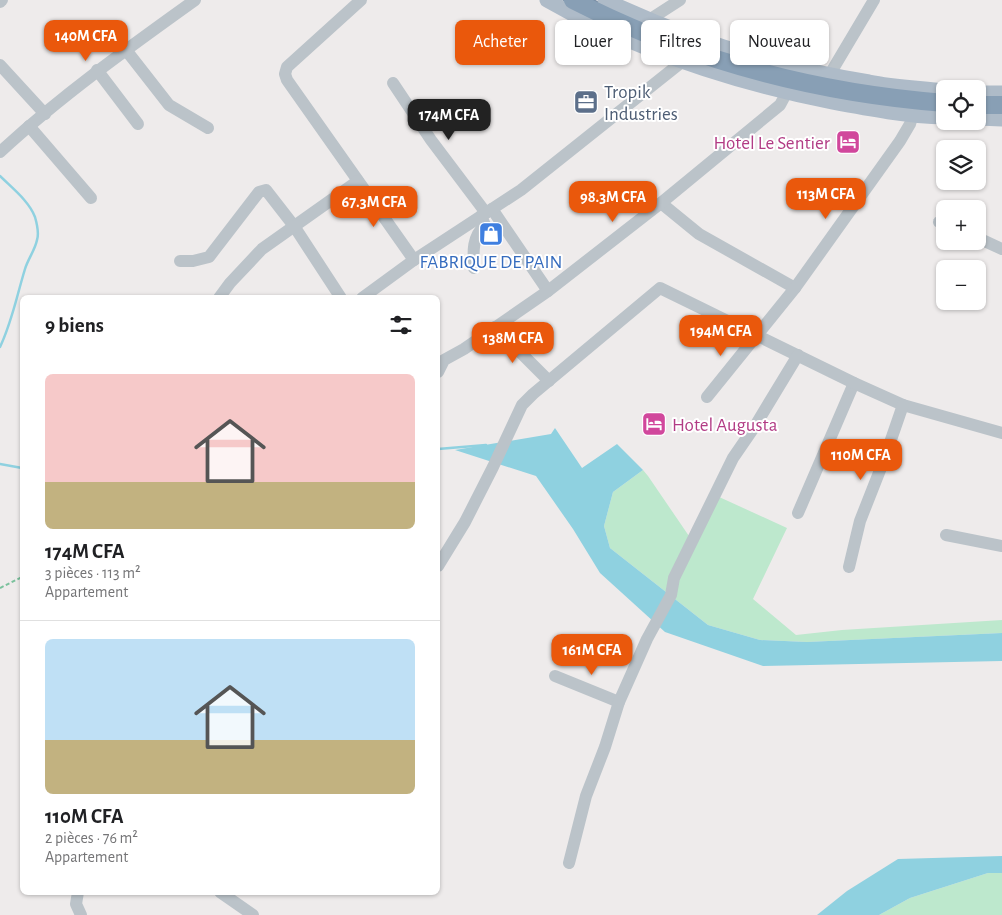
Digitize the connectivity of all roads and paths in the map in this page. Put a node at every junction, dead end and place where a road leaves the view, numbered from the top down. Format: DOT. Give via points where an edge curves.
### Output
graph roads {
  1 [pos="196,0"];
  2 [pos="361,0"];
  3 [pos="546,0"];
  4 [pos="573,0"];
  5 [pos="680,0"];
  6 [pos="874,0"];
  7 [pos="612,2"];
  8 [pos="649,20"];
  9 [pos="641,45"];
  10 [pos="720,45"];
  11 [pos="126,50"];
  12 [pos="0,65"];
  13 [pos="678,65"];
  14 [pos="695,65"];
  15 [pos="97,70"];
  16 [pos="830,74"];
  17 [pos="393,83"];
  18 [pos="936,90"];
  19 [pos="787,92"];
  20 [pos="986,93"];
  21 [pos="1002,93"];
  22 [pos="936,102"];
  23 [pos="986,105"];
  24 [pos="1002,106"];
  25 [pos="46,114"];
  26 [pos="913,114"];
  27 [pos="936,116"];
  28 [pos="986,118"];
  29 [pos="1002,119"];
  30 [pos="138,124"];
  31 [pos="29,126"];
  32 [pos="208,128"];
  33 [pos="0,152"];
  34 [pos="358,181"];
  35 [pos="91,198"];
  36 [pos="661,203"];
  37 [pos="486,213"];
  38 [pos="294,226"];
  39 [pos="986,241"];
  40 [pos="1002,248"];
  41 [pos="414,260"];
  42 [pos="180,261"];
  43 [pos="474,268"];
  44 [pos="795,288"];
  45 [pos="548,291"];
  46 [pos="221,295"];
  47 [pos="339,295"];
  48 [pos="366,295"];
  49 [pos="495,327"];
  50 [pos="757,335"];
  51 [pos="798,354"];
  52 [pos="440,363"];
  53 [pos="549,381"];
  54 [pos="854,383"];
  55 [pos="707,397"];
  56 [pos="903,405"];
  57 [pos="1002,434"];
  58 [pos="798,513"];
  59 [pos="946,535"];
  60 [pos="1002,546"];
  61 [pos="440,563"];
  62 [pos="849,567"];
  63 [pos="20,578"];
  64 [pos="0,588"];
  65 [pos="554,676"];
  66 [pos="619,702"];
  67 [pos="569,863"];
  68 [pos="78,895"];
  69 [pos="224,895"];
  70 [pos="81,915"];
  71 [pos="253,915"];
  1 -- 11 [label="street"];
  2 -- 34 [label="street" via="287,67 286,74 287,80"];
  3 -- 9 [label="main road" via="606,31"];
  4 -- 22 [label="highway" via="620,23 700,54 790,81 881,97"];
  5 -- 8 [label="street"];
  6 -- 16 [label="street"];
  7 -- 8 [label="main road"];
  10 -- 16 [label="main road" via="773,62"];
  11 -- 15 [label="street"];
  11 -- 32 [label="street" via="169,104"];
  12 -- 25 [label="street"];
  13 -- 37 [label="street" via="521,190"];
  14 -- 19 [label="main road"];
  15 -- 25 [label="street"];
  15 -- 30 [label="street"];
  16 -- 18 [label="main road" via="870,83"];
  17 -- 37 [label="street"];
  19 -- 26 [label="main road" via="872,110"];
  19 -- 36 [label="street" via="780,105"];
  20 -- 21 [label="main road"];
  23 -- 24 [label="highway"];
  25 -- 31 [label="street"];
  26 -- 27 [label="main road"];
  26 -- 44 [label="street" via="900,141"];
  28 -- 29 [label="main road"];
  31 -- 33 [label="street"];
  31 -- 35 [label="street"];
  34 -- 38 [label="street"];
  34 -- 41 [label="street"];
  36 -- 44 [label="street" via="699,234"];
  36 -- 45 [label="street"];
  37 -- 41 [label="street"];
  37 -- 43 [label="street" via="485,225 474,243"];
  37 -- 45 [label="street"];
  38 -- 42 [label="street" via="266,190 262,190 209,257"];
  38 -- 46 [label="street" via="262,249"];
  38 -- 47 [label="street"];
  39 -- 40 [label="street"];
  41 -- 48 [label="street"];
  44 -- 50 [label="street"];
  45 -- 49 [label="street"];
  49 -- 52 [label="street"];
  49 -- 53 [label="street"];
  50 -- 51 [label="street"];
  50 -- 53 [label="street" via="660,288"];
  50 -- 55 [label="street"];
  51 -- 54 [label="street"];
  51 -- 66 [label="street" via="733,458 674,578 671,595"];
  53 -- 61 [label="street" via="522,405 465,522"];
  54 -- 56 [label="street"];
  54 -- 58 [label="street"];
  56 -- 57 [label="street"];
  56 -- 62 [label="street" via="860,521"];
  59 -- 60 [label="street"];
  63 -- 64 [label="path"];
  65 -- 66 [label="street"];
  66 -- 67 [label="street" via="586,796"];
  68 -- 70 [label="street" via="76,904"];
  69 -- 71 [label="street"];
}
